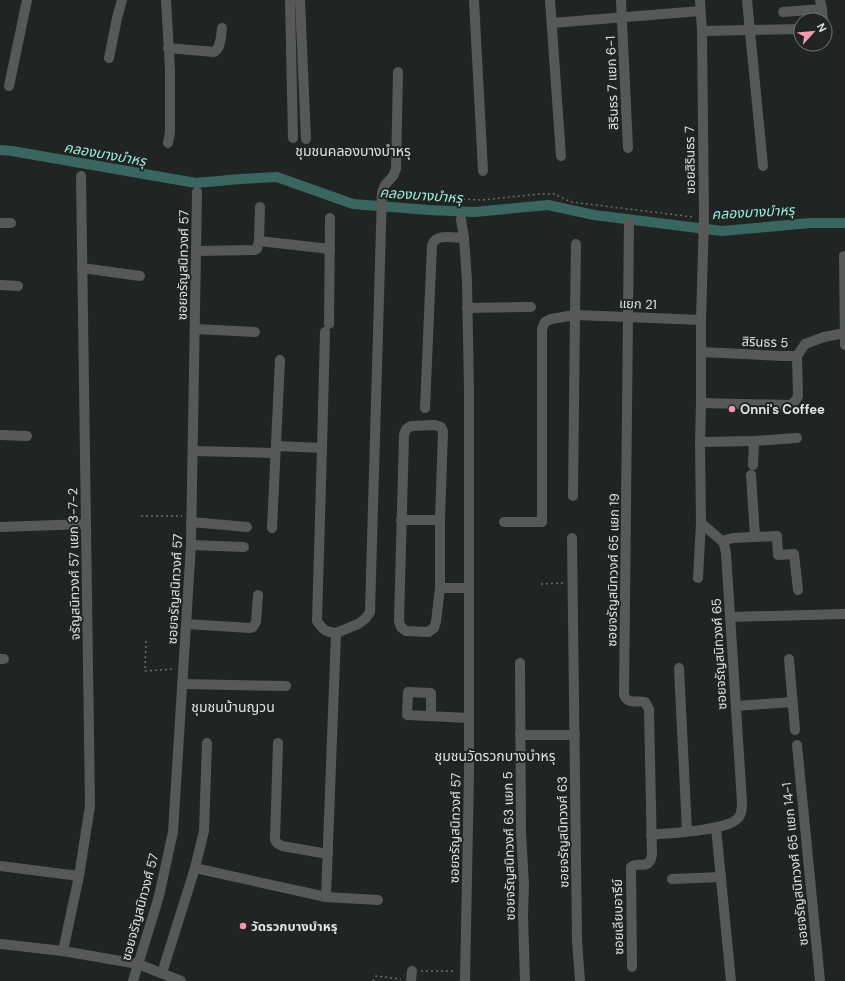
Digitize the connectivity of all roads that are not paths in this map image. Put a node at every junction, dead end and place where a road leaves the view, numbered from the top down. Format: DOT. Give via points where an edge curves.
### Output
graph roads {
  1 [pos="27,0"];
  2 [pos="122,0"];
  3 [pos="166,0"];
  4 [pos="290,0"];
  5 [pos="300,0"];
  6 [pos="474,0"];
  7 [pos="550,0"];
  8 [pos="621,0"];
  9 [pos="700,0"];
  10 [pos="747,0"];
  11 [pos="821,4"];
  12 [pos="700,11"];
  13 [pos="783,12"];
  14 [pos="622,16"];
  15 [pos="552,22"];
  16 [pos="222,28"];
  17 [pos="793,29"];
  18 [pos="750,30"];
  19 [pos="702,31"];
  20 [pos="168,48"];
  21 [pos="109,58"];
  22 [pos="398,72"];
  23 [pos="9,86"];
  24 [pos="292,138"];
  25 [pos="306,139"];
  26 [pos="168,143"];
  27 [pos="628,148"];
  28 [pos="560,156"];
  29 [pos="763,166"];
  30 [pos="483,172"];
  31 [pos="81,176"];
  32 [pos="197,192"];
  33 [pos="260,207"];
  34 [pos="330,218"];
  35 [pos="461,219"];
  36 [pos="629,222"];
  37 [pos="0,223"];
  38 [pos="11,223"];
  39 [pos="464,238"];
  40 [pos="259,241"];
  41 [pos="576,244"];
  42 [pos="330,249"];
  43 [pos="196,251"];
  44 [pos="844,256"];
  45 [pos="82,268"];
  46 [pos="140,276"];
  47 [pos="0,285"];
  48 [pos="18,286"];
  49 [pos="531,307"];
  50 [pos="467,308"];
  51 [pos="575,316"];
  52 [pos="628,317"];
  53 [pos="701,320"];
  54 [pos="195,329"];
  55 [pos="256,332"];
  56 [pos="845,333"];
  57 [pos="845,345"];
  58 [pos="701,352"];
  59 [pos="796,356"];
  60 [pos="280,360"];
  61 [pos="701,403"];
  62 [pos="425,408"];
  63 [pos="0,435"];
  64 [pos="27,436"];
  65 [pos="797,438"];
  66 [pos="754,441"];
  67 [pos="700,442"];
  68 [pos="322,448"];
  69 [pos="275,449"];
  70 [pos="193,451"];
  71 [pos="573,496"];
  72 [pos="192,519"];
  73 [pos="402,520"];
  74 [pos="440,520"];
  75 [pos="504,522"];
  76 [pos="701,523"];
  77 [pos="86,524"];
  78 [pos="0,527"];
  79 [pos="247,527"];
  80 [pos="272,528"];
  81 [pos="755,536"];
  82 [pos="572,538"];
  83 [pos="722,541"];
  84 [pos="191,545"];
  85 [pos="244,547"];
  86 [pos="698,578"];
  87 [pos="440,588"];
  88 [pos="468,588"];
  89 [pos="798,590"];
  90 [pos="258,594"];
  91 [pos="845,614"];
  92 [pos="730,617"];
  93 [pos="186,624"];
  94 [pos="341,631"];
  95 [pos="789,659"];
  96 [pos="520,663"];
  97 [pos="679,668"];
  98 [pos="183,684"];
  99 [pos="286,686"];
  100 [pos="792,702"];
  101 [pos="736,706"];
  102 [pos="431,716"];
  103 [pos="469,718"];
  104 [pos="795,730"];
  105 [pos="520,735"];
  106 [pos="575,735"];
  107 [pos="207,743"];
  108 [pos="278,743"];
  109 [pos="797,744"];
  110 [pos="716,828"];
  111 [pos="688,831"];
  112 [pos="651,835"];
  113 [pos="328,854"];
  114 [pos="0,866"];
  115 [pos="195,868"];
  116 [pos="79,876"];
  117 [pos="721,877"];
  118 [pos="672,879"];
  119 [pos="326,897"];
  120 [pos="378,900"];
  121 [pos="0,944"];
  122 [pos="63,951"];
  123 [pos="138,964"];
  124 [pos="632,967"];
  125 [pos="162,973"];
  126 [pos="465,976"];
  127 [pos="133,981"];
  128 [pos="181,981"];
  129 [pos="525,981"];
  130 [pos="580,981"];
  131 [pos="731,981"];
  132 [pos="820,981"];
  1 -- 23 [label="street"];
  2 -- 21 [label="street"];
  3 -- 20 [label="street"];
  4 -- 24 [label="street"];
  5 -- 25 [label="street"];
  6 -- 30 [label="street"];
  7 -- 15 [label="street"];
  8 -- 14 [label="street, สิรินธร 7 แยก 6-1"];
  9 -- 12 [label="street, ซอยสิรินธร 7"];
  10 -- 18 [label="street"];
  11 -- 13 [label="street"];
  12 -- 14 [label="street"];
  12 -- 19 [label="street, ซอยสิรินธร 7"];
  14 -- 15 [label="street"];
  14 -- 27 [label="street, สิรินธร 7 แยก 6-1"];
  15 -- 28 [label="street"];
  16 -- 20 [label="street" via="218,48 214,52"];
  17 -- 18 [label="street"];
  18 -- 19 [label="street"];
  18 -- 29 [label="street"];
  19 -- 53 [label="street, ซอยสิรินธร 7" via="704,218"];
  20 -- 26 [label="street"];
  22 -- 94 [label="street" via="396,169 382,193 370,612 358,624"];
  31 -- 45 [label="street, จรัญสนิทวงศ์ 57 แยก 3-7-2"];
  32 -- 43 [label="street, ซอยจรัญสนิทวงศ์ 57"];
  33 -- 40 [label="street"];
  34 -- 42 [label="street"];
  35 -- 39 [label="street, ซอยจรัญสนิทวงศ์ 57"];
  36 -- 52 [label="street, ซอยจรัญสนิทวงศ์ 65 แยก 19"];
  37 -- 38 [label="street"];
  39 -- 50 [label="street, ซอยจรัญสนิทวงศ์ 57"];
  39 -- 62 [label="street" via="437,238 432,245"];
  40 -- 42 [label="street"];
  40 -- 43 [label="street" via="257,249 254,250"];
  41 -- 51 [label="street"];
  42 -- 68 [label="street"];
  43 -- 54 [label="street, ซอยจรัญสนิทวงศ์ 57"];
  44 -- 56 [label="street"];
  45 -- 46 [label="street"];
  45 -- 77 [label="street, จรัญสนิทวงศ์ 57 แยก 3-7-2"];
  47 -- 48 [label="street"];
  49 -- 50 [label="street"];
  50 -- 88 [label="street, ซอยจรัญสนิทวงศ์ 57"];
  51 -- 52 [label="street, แยก 21"];
  51 -- 71 [label="street"];
  51 -- 75 [label="street, แยก 21" via="551,319 545,322 542,329 542,522"];
  52 -- 53 [label="street, แยก 21"];
  52 -- 112 [label="street, ซอยจรัญสนิทวงศ์ 65 แยก 19" via="624,695 629,702 645,702 649,709"];
  53 -- 58 [label="street"];
  54 -- 55 [label="street"];
  54 -- 70 [label="street, ซอยจรัญสนิทวงศ์ 57"];
  56 -- 57 [label="street"];
  56 -- 59 [label="street, สิรินธร 5" via="805,344"];
  58 -- 59 [label="street, สิรินธร 5"];
  58 -- 61 [label="street"];
  59 -- 61 [label="street" via="798,396 791,405"];
  60 -- 69 [label="street"];
  61 -- 67 [label="street"];
  63 -- 64 [label="street"];
  65 -- 66 [label="street"];
  66 -- 67 [label="street"];
  66 -- 81 [label="street" via="752,470"];
  67 -- 76 [label="street"];
  68 -- 69 [label="street"];
  68 -- 94 [label="street" via="317,621 327,632"];
  69 -- 70 [label="street"];
  69 -- 80 [label="street"];
  70 -- 72 [label="street, ซอยจรัญสนิทวงศ์ 57"];
  72 -- 79 [label="street"];
  72 -- 84 [label="street, ซอยจรัญสนิทวงศ์ 57"];
  73 -- 74 [label="street"];
  73 -- 74 [label="street" via="406,429 411,426 435,425 441,426 443,431"];
  73 -- 87 [label="street" via="399,621 401,627 406,631 428,632 434,628"];
  74 -- 87 [label="street"];
  76 -- 83 [label="street"];
  76 -- 86 [label="street"];
  77 -- 78 [label="street"];
  77 -- 116 [label="street, จรัญสนิทวงศ์ 57 แยก 3-7-2" via="90,806"];
  81 -- 83 [label="street"];
  81 -- 89 [label="street" via="777,536 778,555 794,554"];
  82 -- 106 [label="street, ซอยจรัญสนิทวงศ์ 63"];
  83 -- 92 [label="street, ซอยจรัญสนิทวงศ์ 65" via="726,553"];
  84 -- 85 [label="street"];
  84 -- 93 [label="street, ซอยจรัญสนิทวงศ์ 57"];
  87 -- 88 [label="street"];
  88 -- 103 [label="street, ซอยจรัญสนิทวงศ์ 57"];
  90 -- 93 [label="street" via="256,622 253,627"];
  91 -- 92 [label="street"];
  92 -- 101 [label="street, ซอยจรัญสนิทวงศ์ 65"];
  93 -- 98 [label="street, ซอยจรัญสนิทวงศ์ 57"];
  94 -- 113 [label="street"];
  95 -- 100 [label="street"];
  96 -- 105 [label="street, ซอยจรัญสนิทวงศ์ 63 แยก 5"];
  97 -- 111 [label="street"];
  98 -- 99 [label="street"];
  98 -- 123 [label="street, ซอยจรัญสนิทวงศ์ 57" via="173,832 159,896"];
  100 -- 101 [label="street"];
  100 -- 104 [label="street"];
  101 -- 110 [label="street, ซอยจรัญสนิทวงศ์ 65" via="741,813 732,823"];
  102 -- 103 [label="street"];
  103 -- 126 [label="street, ซอยจรัญสนิทวงศ์ 57"];
  105 -- 106 [label="street"];
  105 -- 129 [label="street, ซอยจรัญสนิทวงศ์ 63 แยก 5"];
  106 -- 130 [label="street, ซอยจรัญสนิทวงศ์ 63" via="577,940"];
  107 -- 115 [label="street" via="204,831"];
  108 -- 113 [label="street" via="275,840 282,846"];
  109 -- 132 [label="street, ซอยจรัญสนิทวงศ์ 65 แยก 14-1"];
  110 -- 111 [label="street"];
  110 -- 117 [label="street"];
  111 -- 112 [label="street"];
  112 -- 124 [label="street, ซอยเลียบอารีย์" via="652,855 649,864 634,865 630,871"];
  113 -- 119 [label="street"];
  114 -- 116 [label="street"];
  115 -- 119 [label="street"];
  115 -- 125 [label="street"];
  116 -- 122 [label="street, จรัญสนิทวงศ์ 57 แยก 3-7-2"];
  117 -- 118 [label="street"];
  117 -- 131 [label="street"];
  119 -- 120 [label="street"];
  121 -- 122 [label="street"];
  122 -- 123 [label="street"];
  123 -- 125 [label="street"];
  123 -- 127 [label="street, ซอยจรัญสนิทวงศ์ 57"];
  125 -- 128 [label="street"];
}
